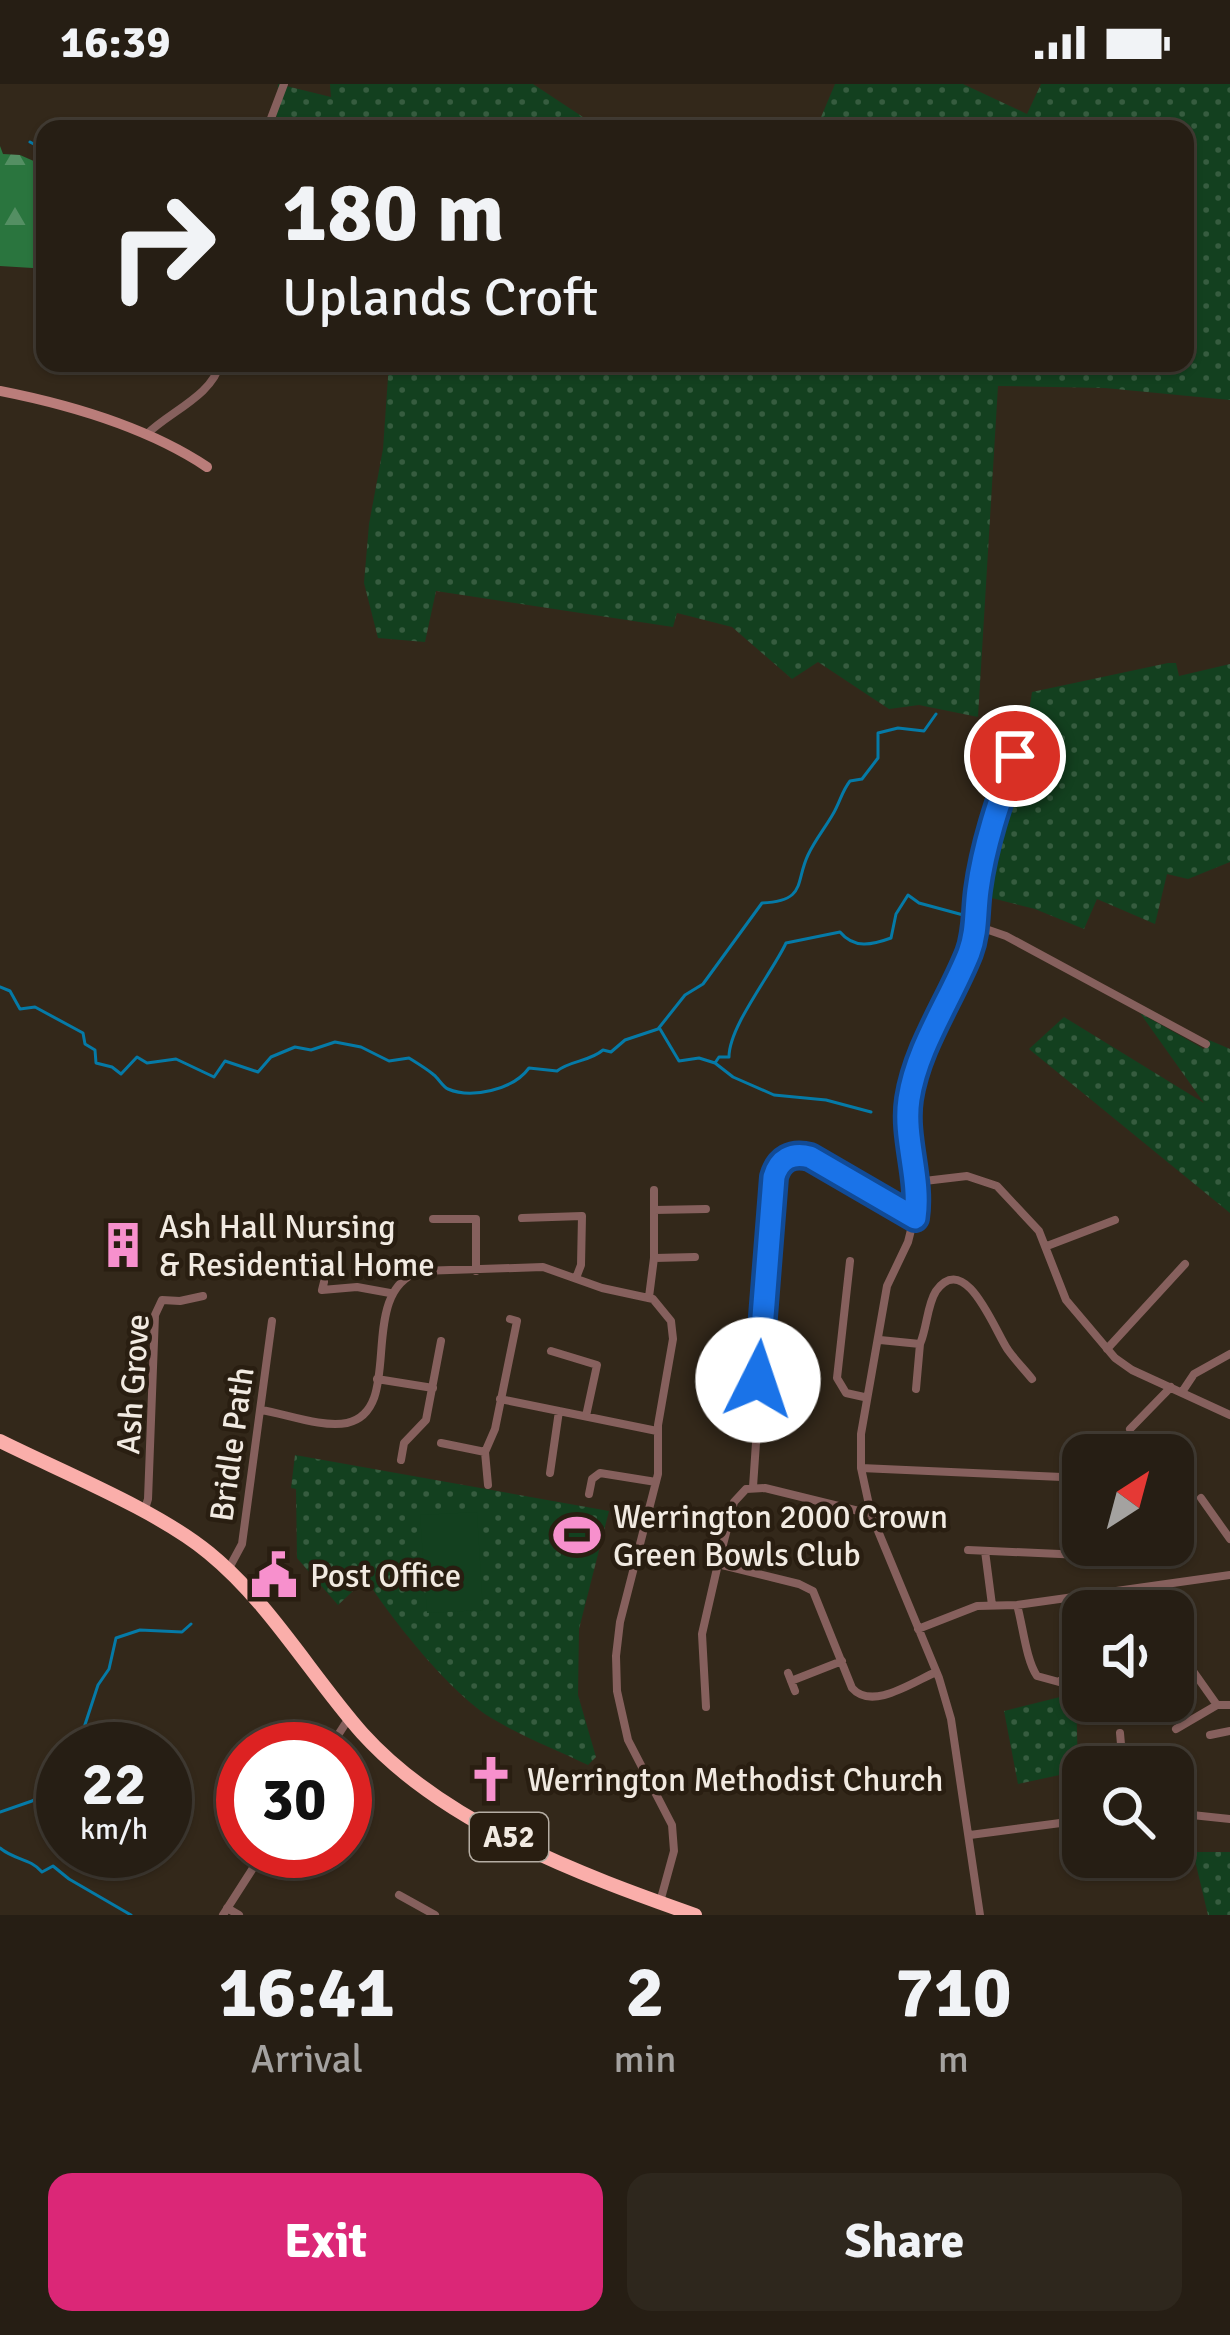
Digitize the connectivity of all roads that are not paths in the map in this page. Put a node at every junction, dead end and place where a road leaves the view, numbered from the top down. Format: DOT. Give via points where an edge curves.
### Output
graph roads {
  1 [pos="284,84"];
  2 [pos="270,120"];
  3 [pos="218,372"];
  4 [pos="0,391"];
  5 [pos="147,434"];
  6 [pos="207,467"];
  7 [pos="1018,741"];
  8 [pos="976,926"];
  9 [pos="1206,1044"];
  10 [pos="916,1182"];
  11 [pos="654,1190"];
  12 [pos="706,1209"];
  13 [pos="654,1210"];
  14 [pos="522,1218"];
  15 [pos="915,1218"];
  16 [pos="434,1219"];
  17 [pos="1115,1220"];
  18 [pos="1047,1246"];
  19 [pos="695,1257"];
  20 [pos="654,1258"];
  21 [pos="850,1261"];
  22 [pos="1185,1264"];
  23 [pos="476,1271"];
  24 [pos="576,1278"];
  25 [pos="324,1282"];
  26 [pos="390,1293"];
  27 [pos="203,1296"];
  28 [pos="649,1298"];
  29 [pos="510,1319"];
  30 [pos="272,1322"];
  31 [pos="880,1340"];
  32 [pos="441,1341"];
  33 [pos="920,1344"];
  34 [pos="1107,1349"];
  35 [pos="551,1351"];
  36 [pos="1230,1354"];
  37 [pos="1032,1378"];
  38 [pos="377,1379"];
  39 [pos="1171,1387"];
  40 [pos="433,1388"];
  41 [pos="916,1389"];
  42 [pos="1182,1392"];
  43 [pos="865,1397"];
  44 [pos="500,1399"];
  45 [pos="261,1410"];
  46 [pos="559,1411"];
  47 [pos="1230,1415"];
  48 [pos="586,1416"];
  49 [pos="1130,1429"];
  50 [pos="658,1431"];
  51 [pos="0,1442"];
  52 [pos="441,1443"];
  53 [pos="485,1452"];
  54 [pos="401,1460"];
  55 [pos="861,1468"];
  56 [pos="550,1473"];
  57 [pos="1062,1477"];
  58 [pos="656,1482"];
  59 [pos="488,1485"];
  60 [pos="753,1487"];
  61 [pos="589,1494"];
  62 [pos="1202,1498"];
  63 [pos="143,1514"];
  64 [pos="871,1514"];
  65 [pos="1230,1539"];
  66 [pos="968,1550"];
  67 [pos="985,1551"];
  68 [pos="1062,1554"];
  69 [pos="718,1564"];
  70 [pos="228,1570"];
  71 [pos="1230,1575"];
  72 [pos="992,1605"];
  73 [pos="1017,1605"];
  74 [pos="918,1629"];
  75 [pos="842,1661"];
  76 [pos="936,1672"];
  77 [pos="1194,1672"];
  78 [pos="1062,1679"];
  79 [pos="791,1682"];
  80 [pos="1217,1705"];
  81 [pos="1230,1705"];
  82 [pos="706,1706"];
  83 [pos="350,1717"];
  84 [pos="347,1722"];
  85 [pos="1180,1723"];
  86 [pos="1230,1731"];
  87 [pos="1120,1733"];
  88 [pos="1210,1735"];
  89 [pos="1121,1746"];
  90 [pos="1194,1816"];
  91 [pos="1230,1820"];
  92 [pos="1062,1823"];
  93 [pos="970,1835"];
  94 [pos="246,1878"];
  95 [pos="399,1895"];
  96 [pos="660,1902"];
  97 [pos="225,1911"];
  98 [pos="239,1915"];
  99 [pos="435,1915"];
  100 [pos="694,1915"];
  101 [pos="980,1915"];
  1 -- 2 [label="street"];
  3 -- 5 [label="street"];
  4 -- 5 [label="street"];
  5 -- 6 [label="street"];
  7 -- 8 [label="street" via="989,838"];
  8 -- 9 [label="street"];
  8 -- 10 [label="street" via="913,1082"];
  10 -- 15 [label="street"];
  10 -- 18 [label="street" via="989,1182"];
  11 -- 13 [label="street"];
  12 -- 13 [label="street"];
  13 -- 20 [label="street"];
  14 -- 24 [label="street" via="582,1216"];
  15 -- 31 [label="street" via="887,1286"];
  15 -- 60 [label="street" via="810,1157 793,1155 779,1165"];
  16 -- 23 [label="street" via="476,1219"];
  17 -- 18 [label="street"];
  18 -- 34 [label="street" via="1066,1300"];
  19 -- 20 [label="street"];
  20 -- 28 [label="street"];
  21 -- 43 [label="street" via="837,1378 846,1393"];
  22 -- 34 [label="street"];
  23 -- 24 [label="street" via="543,1267"];
  23 -- 26 [label="street" via="420,1271"];
  24 -- 28 [label="street"];
  25 -- 26 [label="street" via="322,1289"];
  26 -- 38 [label="street"];
  27 -- 63 [label="street, Ash Grove" via="162,1300 155,1315"];
  28 -- 50 [label="street" via="665,1310 673,1333"];
  29 -- 44 [label="street" via="518,1321"];
  30 -- 45 [label="street, Bridle Path"];
  31 -- 33 [label="street"];
  31 -- 43 [label="street"];
  32 -- 40 [label="street"];
  33 -- 37 [label="street" via="936,1291 962,1282"];
  33 -- 41 [label="street"];
  34 -- 39 [label="street"];
  35 -- 48 [label="street" via="597,1364"];
  36 -- 42 [label="street" via="1193,1374"];
  38 -- 40 [label="street"];
  38 -- 45 [label="street" via="371,1405 350,1422"];
  39 -- 42 [label="street"];
  39 -- 49 [label="street"];
  40 -- 54 [label="street" via="426,1420 404,1443"];
  42 -- 47 [label="street"];
  43 -- 55 [label="street"];
  44 -- 46 [label="street"];
  44 -- 53 [label="street"];
  45 -- 70 [label="street, Bridle Path" via="242,1544"];
  46 -- 48 [label="street"];
  46 -- 56 [label="street"];
  48 -- 50 [label="street"];
  50 -- 58 [label="street"];
  51 -- 63 [label="highway, A52"];
  52 -- 53 [label="street"];
  53 -- 59 [label="street"];
  55 -- 57 [label="street"];
  55 -- 64 [label="street"];
  58 -- 61 [label="street" via="599,1473"];
  58 -- 96 [label="street" via="620,1622 616,1674 634,1756 672,1825"];
  60 -- 64 [label="street"];
  60 -- 69 [label="street" via="734,1502"];
  62 -- 65 [label="street"];
  63 -- 70 [label="highway, A52"];
  64 -- 74 [label="street"];
  66 -- 67 [label="street"];
  67 -- 68 [label="street"];
  67 -- 72 [label="street"];
  69 -- 75 [label="street" via="809,1588"];
  69 -- 82 [label="street" via="702,1634"];
  70 -- 83 [label="highway, A52"];
  71 -- 73 [label="street"];
  72 -- 73 [label="street"];
  72 -- 74 [label="street"];
  73 -- 78 [label="street" via="1034,1673"];
  74 -- 76 [label="street"];
  75 -- 76 [label="street" via="854,1691 868,1699"];
  75 -- 79 [label="street"];
  76 -- 93 [label="street"];
  77 -- 80 [label="street"];
  80 -- 81 [label="street"];
  80 -- 85 [label="street"];
  83 -- 84 [label="street"];
  83 -- 96 [label="highway, A52" via="389,1760 458,1811"];
  86 -- 88 [label="street"];
  87 -- 89 [label="street"];
  90 -- 91 [label="street"];
  92 -- 93 [label="street"];
  93 -- 101 [label="street"];
  94 -- 97 [label="street"];
  95 -- 99 [label="street"];
  96 -- 100 [label="highway, A52"];
  97 -- 98 [label="street"];
}
